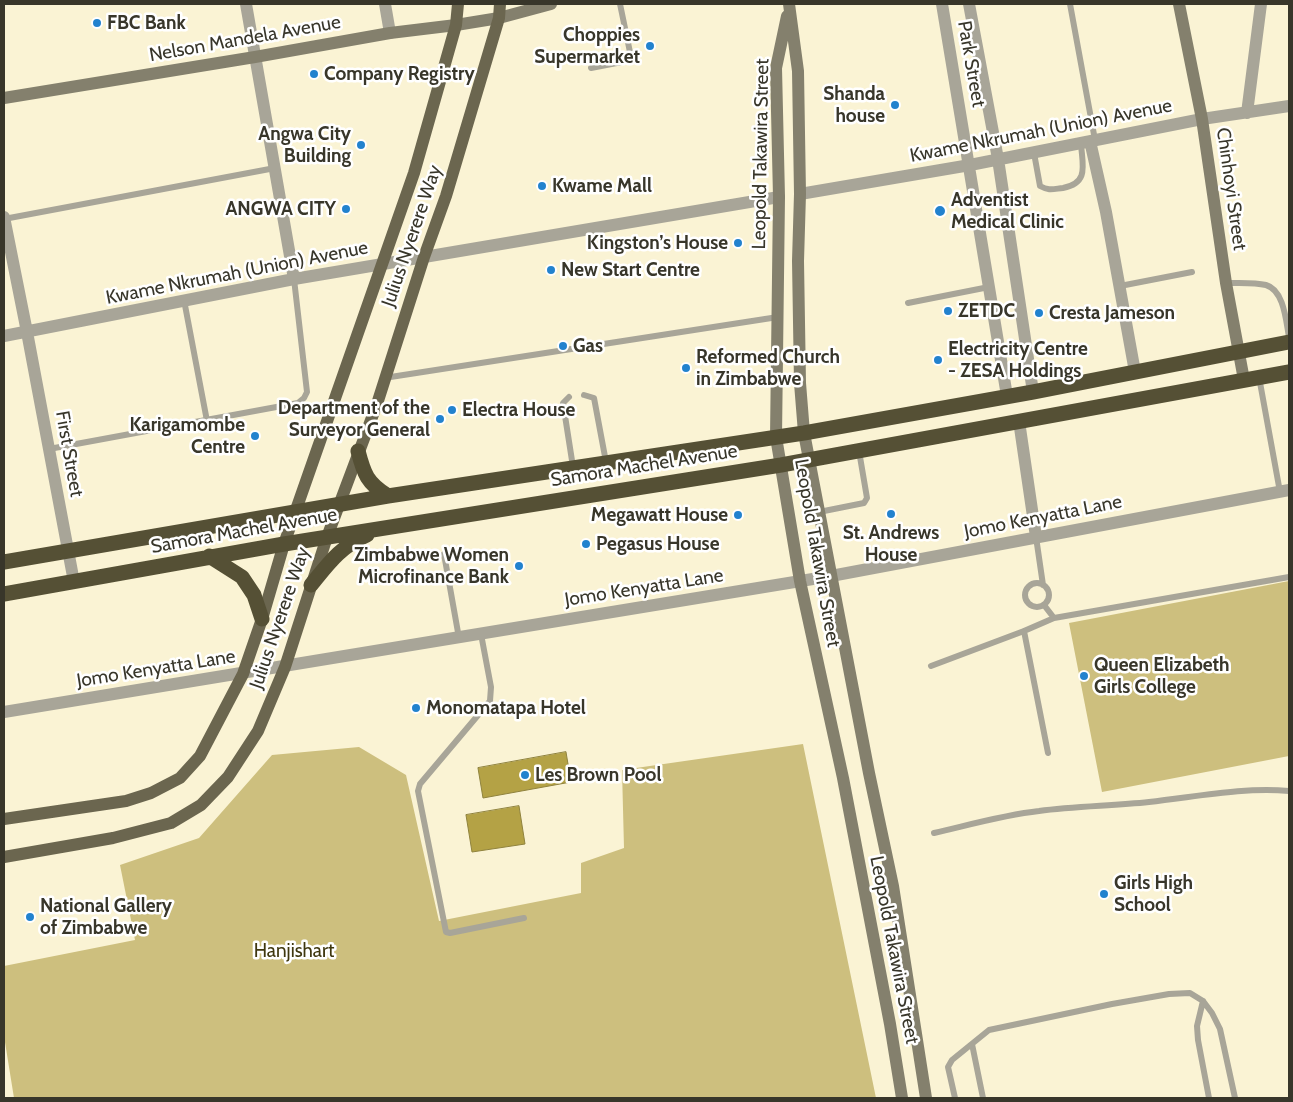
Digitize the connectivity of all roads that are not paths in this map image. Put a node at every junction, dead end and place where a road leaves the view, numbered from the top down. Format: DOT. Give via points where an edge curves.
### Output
graph roads {
  1 [pos="246,4"];
  2 [pos="385,4"];
  3 [pos="458,4"];
  4 [pos="500,4"];
  5 [pos="551,4"];
  6 [pos="620,4"];
  7 [pos="942,4"];
  8 [pos="970,4"];
  9 [pos="1070,4"];
  10 [pos="1179,4"];
  11 [pos="1261,4"];
  12 [pos="789,6"];
  13 [pos="499,18"];
  14 [pos="456,25"];
  15 [pos="390,32"];
  16 [pos="255,57"];
  17 [pos="591,68"];
  18 [pos="4,98"];
  19 [pos="1289,106"];
  20 [pos="1247,113"];
  21 [pos="1202,119"];
  22 [pos="1089,141"];
  23 [pos="1034,153"];
  24 [pos="998,159"];
  25 [pos="970,165"];
  26 [pos="275,168"];
  27 [pos="800,194"];
  28 [pos="779,197"];
  29 [pos="4,218"];
  30 [pos="424,257"];
  31 [pos="381,265"];
  32 [pos="1192,272"];
  33 [pos="294,279"];
  34 [pos="1226,283"];
  35 [pos="1120,286"];
  36 [pos="989,287"];
  37 [pos="184,300"];
  38 [pos="908,303"];
  39 [pos="778,317"];
  40 [pos="27,332"];
  41 [pos="4,336"];
  42 [pos="1289,337"];
  43 [pos="1289,342"];
  44 [pos="1239,353"];
  45 [pos="1135,372"];
  46 [pos="1289,372"];
  47 [pos="384,378"];
  48 [pos="1259,378"];
  49 [pos="1244,380"];
  50 [pos="1033,392"];
  51 [pos="584,395"];
  52 [pos="1007,396"];
  53 [pos="569,397"];
  54 [pos="207,421"];
  55 [pos="1020,421"];
  56 [pos="804,433"];
  57 [pos="776,437"];
  58 [pos="49,449"];
  59 [pos="859,451"];
  60 [pos="358,452"];
  61 [pos="809,460"];
  62 [pos="606,462"];
  63 [pos="781,465"];
  64 [pos="573,468"];
  65 [pos="1285,491"];
  66 [pos="388,496"];
  67 [pos="339,504"];
  68 [pos="295,512"];
  69 [pos="819,512"];
  70 [pos="384,528"];
  71 [pos="327,537"];
  72 [pos="1036,537"];
  73 [pos="284,544"];
  74 [pos="68,550"];
  75 [pos="444,554"];
  76 [pos="210,556"];
  77 [pos="4,562"];
  78 [pos="831,576"];
  79 [pos="1289,577"];
  80 [pos="800,581"];
  81 [pos="74,582"];
  82 [pos="311,585"];
  83 [pos="1043,585"];
  84 [pos="4,594"];
  85 [pos="1044,605"];
  86 [pos="1054,618"];
  87 [pos="262,619"];
  88 [pos="1024,631"];
  89 [pos="481,634"];
  90 [pos="459,638"];
  91 [pos="285,666"];
  92 [pos="931,666"];
  93 [pos="243,674"];
  94 [pos="4,712"];
  95 [pos="1048,753"];
  96 [pos="1289,791"];
  97 [pos="4,819"];
  98 [pos="934,833"];
  99 [pos="4,857"];
  100 [pos="524,918"];
  101 [pos="1203,1001"];
  102 [pos="972,1044"];
  103 [pos="902,1098"];
  104 [pos="926,1098"];
  105 [pos="955,1098"];
  106 [pos="983,1098"];
  107 [pos="1209,1098"];
  108 [pos="1235,1098"];
  1 -- 16 [label="street"];
  2 -- 15 [label="street"];
  3 -- 14 [label="main road, Julius Nyerere Way"];
  4 -- 13 [label="main road, Julius Nyerere Way"];
  5 -- 13 [label="street, Nelson Mandela Avenue"];
  6 -- 17 [label="lane" via="631,57 627,61"];
  7 -- 25 [label="street, Park Street"];
  8 -- 24 [label="street, Park Street"];
  9 -- 22 [label="lane"];
  10 -- 21 [label="street, Chinhoyi Street"];
  11 -- 20 [label="street"];
  12 -- 27 [label="street, Leopold Takawira Street" via="798,71"];
  12 -- 28 [label="street, Leopold Takawira Street" via="776,68"];
  13 -- 14 [label="street, Nelson Mandela Avenue"];
  13 -- 30 [label="main road, Julius Nyerere Way" via="446,196"];
  14 -- 15 [label="street, Nelson Mandela Avenue"];
  14 -- 31 [label="main road, Julius Nyerere Way" via="414,173"];
  15 -- 16 [label="street, Nelson Mandela Avenue"];
  16 -- 18 [label="street, Nelson Mandela Avenue"];
  16 -- 26 [label="street"];
  19 -- 20 [label="street, Kwame Nkrumah (Union) Avenue"];
  20 -- 21 [label="street, Kwame Nkrumah (Union) Avenue"];
  21 -- 22 [label="street, Kwame Nkrumah (Union) Avenue"];
  21 -- 34 [label="street, Chinhoyi Street"];
  22 -- 23 [label="street, Kwame Nkrumah (Union) Avenue"];
  22 -- 23 [label="lane" via="1082,175 1073,186 1048,190 1040,186"];
  22 -- 35 [label="street"];
  23 -- 24 [label="street, Kwame Nkrumah (Union) Avenue"];
  24 -- 25 [label="street, Kwame Nkrumah (Union) Avenue"];
  24 -- 50 [label="street, Park Street"];
  25 -- 27 [label="street, Kwame Nkrumah (Union) Avenue"];
  25 -- 36 [label="street, Park Street"];
  26 -- 29 [label="lane"];
  26 -- 33 [label="street"];
  27 -- 56 [label="street, Leopold Takawira Street" via="799,355"];
  28 -- 30 [label="street, Kwame Nkrumah (Union) Avenue"];
  28 -- 39 [label="street, Leopold Takawira Street"];
  29 -- 40 [label="street, First Street"];
  30 -- 31 [label="street, Kwame Nkrumah (Union) Avenue"];
  30 -- 47 [label="main road, Julius Nyerere Way"];
  31 -- 33 [label="street, Kwame Nkrumah (Union) Avenue"];
  31 -- 68 [label="main road, Julius Nyerere Way"];
  32 -- 35 [label="lane"];
  33 -- 37 [label="street, Kwame Nkrumah (Union) Avenue"];
  33 -- 54 [label="lane" via="304,398 298,403"];
  34 -- 42 [label="lane" via="1268,285 1275,290"];
  34 -- 44 [label="street, Chinhoyi Street"];
  35 -- 45 [label="street"];
  36 -- 38 [label="lane"];
  36 -- 52 [label="street, Park Street"];
  37 -- 40 [label="street, Kwame Nkrumah (Union) Avenue"];
  37 -- 54 [label="lane"];
  39 -- 47 [label="lane"];
  39 -- 57 [label="street, Leopold Takawira Street"];
  40 -- 41 [label="street, Kwame Nkrumah (Union) Avenue"];
  40 -- 58 [label="street, First Street"];
  43 -- 44 [label="highway, Samora Machel Avenue"];
  44 -- 45 [label="highway, Samora Machel Avenue"];
  44 -- 49 [label="street, Chinhoyi Street"];
  45 -- 50 [label="highway, Samora Machel Avenue"];
  46 -- 48 [label="highway, Samora Machel Avenue"];
  47 -- 60 [label="main road, Julius Nyerere Way"];
  48 -- 49 [label="highway, Samora Machel Avenue"];
  48 -- 65 [label="lane"];
  49 -- 55 [label="highway, Samora Machel Avenue"];
  50 -- 52 [label="highway, Samora Machel Avenue"];
  51 -- 62 [label="lane" via="594,398"];
  52 -- 56 [label="highway, Samora Machel Avenue"];
  53 -- 64 [label="lane" via="563,403"];
  54 -- 58 [label="lane"];
  55 -- 59 [label="highway, Samora Machel Avenue"];
  55 -- 72 [label="street"];
  56 -- 57 [label="highway, Samora Machel Avenue"];
  56 -- 61 [label="street, Leopold Takawira Street"];
  57 -- 62 [label="highway, Samora Machel Avenue"];
  57 -- 63 [label="street, Leopold Takawira Street"];
  58 -- 74 [label="street, First Street"];
  59 -- 61 [label="highway, Samora Machel Avenue"];
  59 -- 69 [label="lane" via="867,498 864,503"];
  60 -- 66 [label="highway" via="363,471 374,487"];
  60 -- 67 [label="main road, Julius Nyerere Way"];
  61 -- 63 [label="highway, Samora Machel Avenue"];
  61 -- 69 [label="street, Leopold Takawira Street"];
  62 -- 64 [label="highway, Samora Machel Avenue"];
  63 -- 70 [label="highway, Samora Machel Avenue"];
  63 -- 80 [label="street, Leopold Takawira Street"];
  64 -- 66 [label="highway, Samora Machel Avenue"];
  65 -- 72 [label="street, Jomo Kenyatta Lane"];
  66 -- 67 [label="highway, Samora Machel Avenue"];
  67 -- 68 [label="highway, Samora Machel Avenue"];
  67 -- 71 [label="main road, Julius Nyerere Way"];
  68 -- 73 [label="main road, Julius Nyerere Way"];
  68 -- 74 [label="highway, Samora Machel Avenue"];
  69 -- 78 [label="street, Leopold Takawira Street"];
  70 -- 71 [label="highway, Samora Machel Avenue"];
  70 -- 82 [label="highway" via="356,540 336,554"];
  71 -- 73 [label="highway, Samora Machel Avenue"];
  71 -- 82 [label="main road, Julius Nyerere Way"];
  72 -- 78 [label="street, Jomo Kenyatta Lane"];
  72 -- 83 [label="lane"];
  73 -- 76 [label="highway, Samora Machel Avenue"];
  73 -- 87 [label="main road, Julius Nyerere Way"];
  74 -- 77 [label="highway, Samora Machel Avenue"];
  74 -- 81 [label="street, First Street"];
  75 -- 90 [label="lane"];
  76 -- 81 [label="highway, Samora Machel Avenue"];
  76 -- 87 [label="highway" via="242,577 254,595"];
  78 -- 80 [label="street, Jomo Kenyatta Lane"];
  78 -- 104 [label="street, Leopold Takawira Street" via="893,886"];
  79 -- 86 [label="lane"];
  80 -- 89 [label="street, Jomo Kenyatta Lane"];
  80 -- 103 [label="street, Leopold Takawira Street" via="843,778"];
  81 -- 84 [label="highway, Samora Machel Avenue"];
  82 -- 91 [label="main road, Julius Nyerere Way"];
  83 -- 85 [label="lane" via="1049,597"];
  83 -- 85 [label="lane" via="1029,586 1025,598 1035,608"];
  85 -- 86 [label="lane"];
  86 -- 88 [label="lane"];
  87 -- 93 [label="main road, Julius Nyerere Way"];
  88 -- 92 [label="lane"];
  88 -- 95 [label="lane"];
  89 -- 90 [label="street, Jomo Kenyatta Lane"];
  89 -- 100 [label="lane" via="491,687 490,701 420,784 418,791 446,932"];
  90 -- 91 [label="street, Jomo Kenyatta Lane"];
  91 -- 93 [label="street, Jomo Kenyatta Lane"];
  91 -- 99 [label="main road, Julius Nyerere Way" via="258,731 228,777 200,805 171,823 141,832"];
  93 -- 94 [label="street, Jomo Kenyatta Lane"];
  93 -- 97 [label="main road, Julius Nyerere Way" via="200,756 180,778 126,801"];
  96 -- 98 [label="lane" via="1239,790 1149,802 1040,810"];
  101 -- 102 [label="lane" via="1190,993 1112,1004 989,1030"];
  101 -- 107 [label="lane" via="1197,1026"];
  101 -- 108 [label="lane" via="1220,1029"];
  102 -- 105 [label="lane" via="948,1067"];
  102 -- 106 [label="lane"];
}
